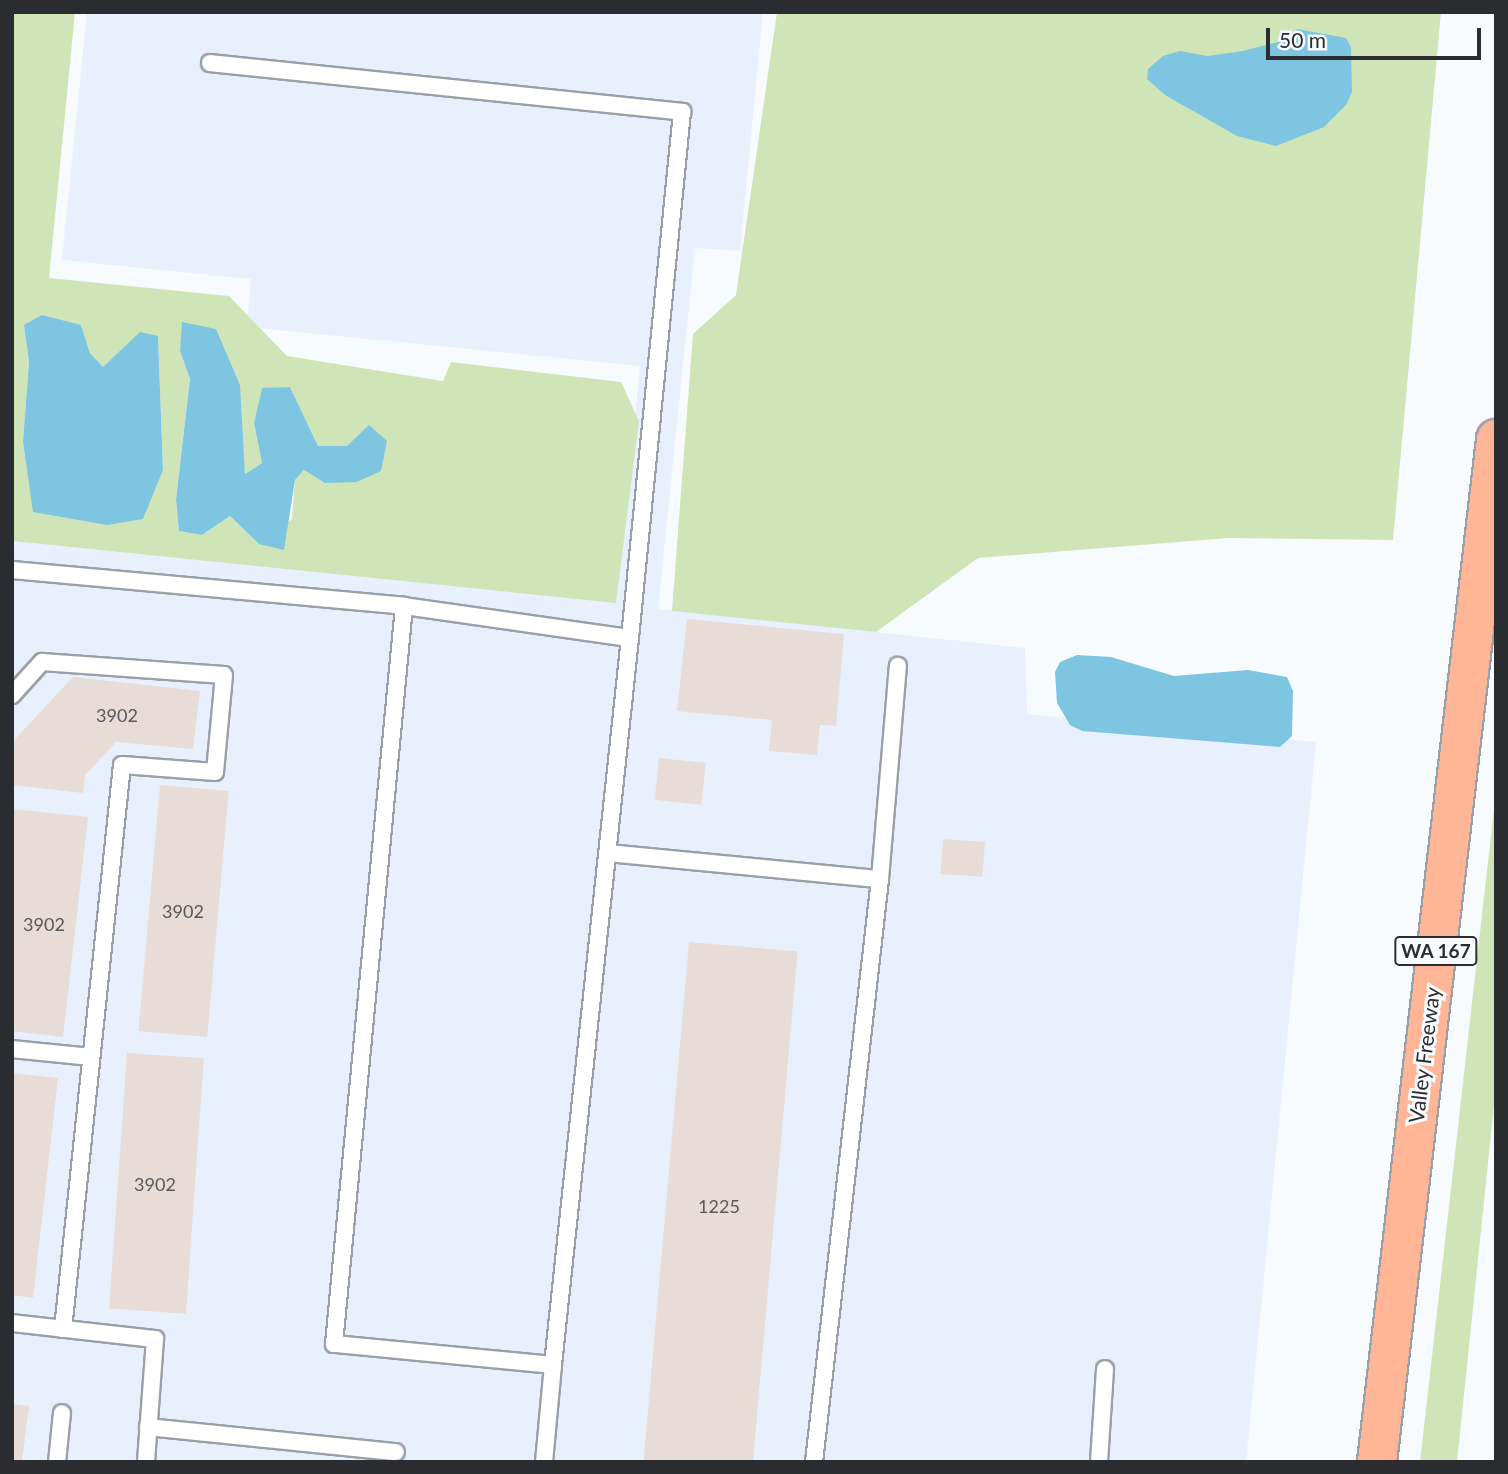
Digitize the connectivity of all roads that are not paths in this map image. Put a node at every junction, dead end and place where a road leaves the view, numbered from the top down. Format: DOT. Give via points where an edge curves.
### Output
graph roads {
  1 [pos="210,63"];
  2 [pos="1496,439"];
  3 [pos="12,570"];
  4 [pos="404,606"];
  5 [pos="630,638"];
  6 [pos="898,666"];
  7 [pos="12,695"];
  8 [pos="608,853"];
  9 [pos="880,879"];
  10 [pos="12,1049"];
  11 [pos="91,1057"];
  12 [pos="12,1323"];
  13 [pos="63,1329"];
  14 [pos="554,1365"];
  15 [pos="1105,1369"];
  16 [pos="62,1413"];
  17 [pos="148,1427"];
  18 [pos="396,1452"];
  19 [pos="57,1462"];
  20 [pos="146,1462"];
  21 [pos="544,1462"];
  22 [pos="814,1462"];
  23 [pos="1099,1462"];
  24 [pos="1377,1462"];
  1 -- 5 [label="lane" via="682,112"];
  2 -- 24 [label="highway, Valley Freeway / WA 167"];
  3 -- 4 [label="lane"];
  4 -- 5 [label="lane"];
  4 -- 14 [label="lane" via="334,1344"];
  5 -- 8 [label="lane"];
  6 -- 9 [label="lane"];
  7 -- 11 [label="lane" via="43,662 224,675 215,772 122,765"];
  8 -- 9 [label="lane"];
  8 -- 14 [label="lane"];
  9 -- 22 [label="lane"];
  10 -- 11 [label="lane"];
  11 -- 13 [label="lane"];
  12 -- 13 [label="lane"];
  13 -- 17 [label="lane" via="155,1339"];
  14 -- 21 [label="lane"];
  15 -- 23 [label="lane"];
  16 -- 19 [label="lane"];
  17 -- 18 [label="lane"];
  17 -- 20 [label="lane"];
}
